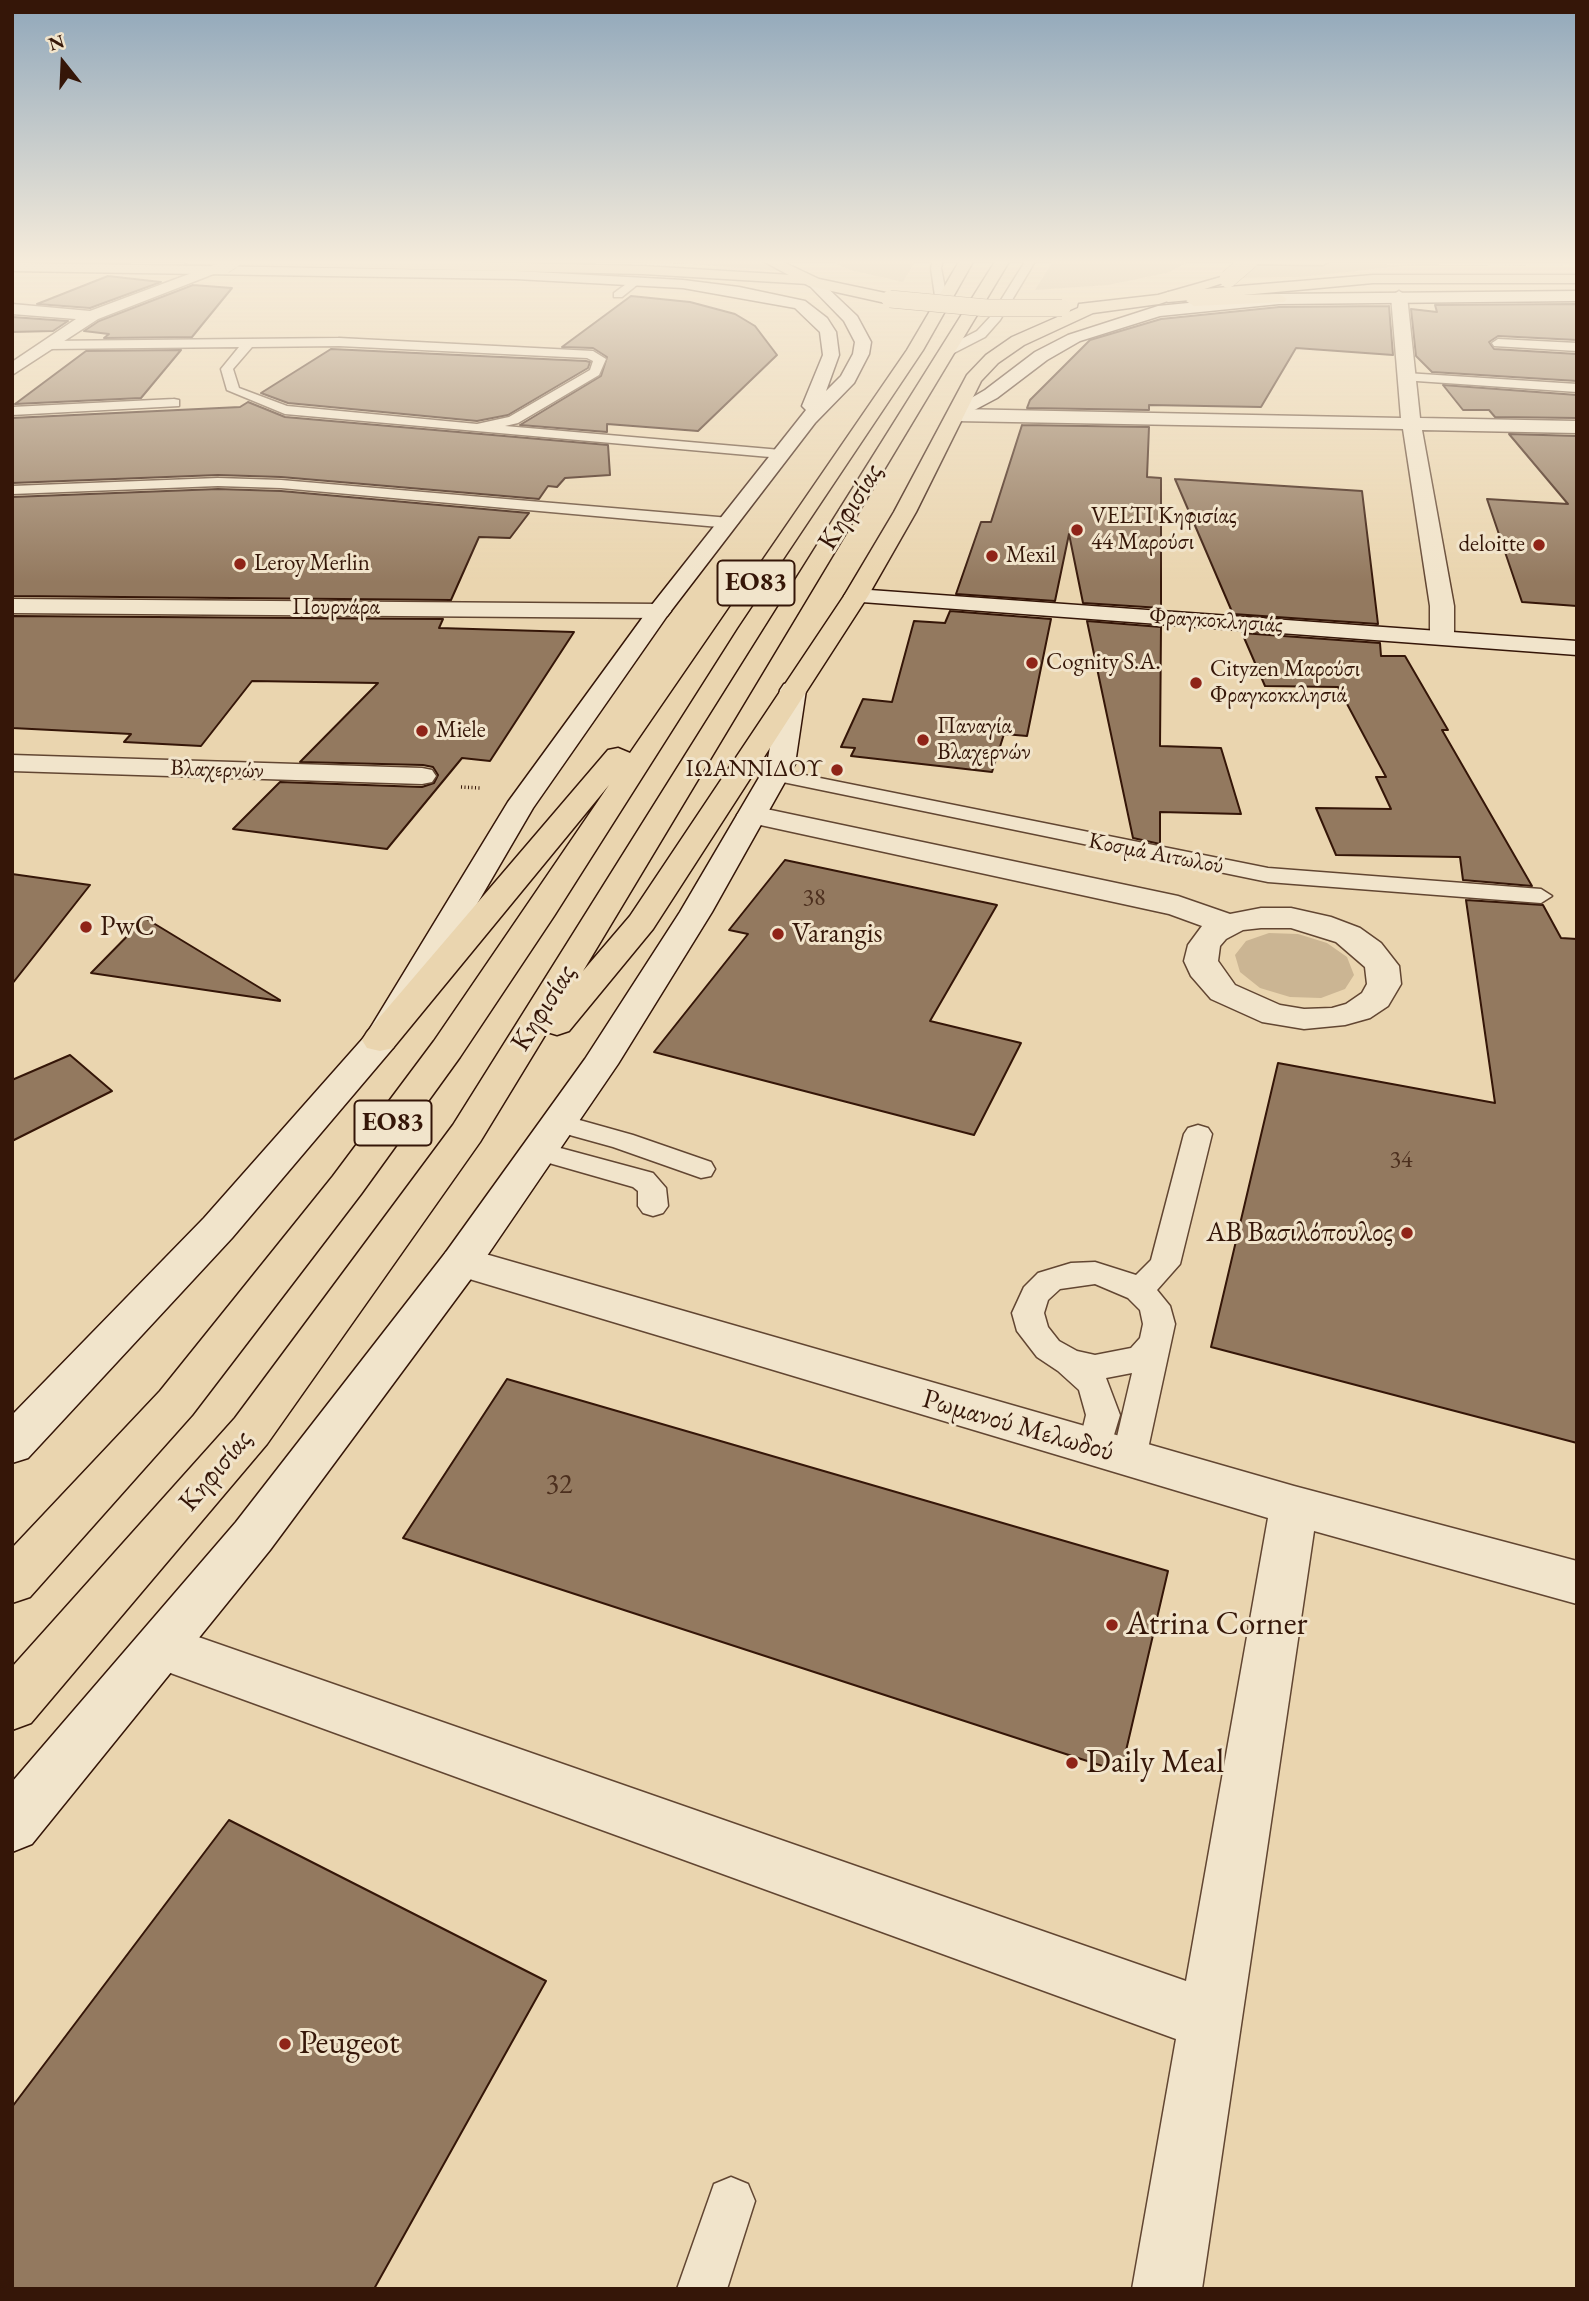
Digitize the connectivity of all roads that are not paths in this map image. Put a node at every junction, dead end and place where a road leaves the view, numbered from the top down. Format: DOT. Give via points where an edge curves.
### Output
graph roads {
  1 [pos="227,367"];
  2 [pos="597,367"];
  3 [pos="828,367"];
  4 [pos="854,367"];
  5 [pos="903,367"];
  6 [pos="937,367"];
  7 [pos="985,367"];
  8 [pos="1026,367"];
  9 [pos="1405,367"];
  10 [pos="1406,377"];
  11 [pos="1577,388"];
  12 [pos="174,403"];
  13 [pos="12,411"];
  14 [pos="957,413"];
  15 [pos="808,418"];
  16 [pos="1411,422"];
  17 [pos="1577,427"];
  18 [pos="477,428"];
  19 [pos="781,454"];
  20 [pos="12,490"];
  21 [pos="730,523"];
  22 [pos="856,596"];
  23 [pos="12,606"];
  24 [pos="659,611"];
  25 [pos="725,628"];
  26 [pos="1442,637"];
  27 [pos="1577,648"];
  28 [pos="793,690"];
  29 [pos="12,763"];
  30 [pos="775,775"];
  31 [pos="422,776"];
  32 [pos="751,816"];
  33 [pos="1541,896"];
  34 [pos="1231,925"];
  35 [pos="380,1040"];
  36 [pos="467,1133"];
  37 [pos="1198,1134"];
  38 [pos="548,1137"];
  39 [pos="701,1169"];
  40 [pos="653,1206"];
  41 [pos="461,1262"];
  42 [pos="1139,1290"];
  43 [pos="1155,1342"];
  44 [pos="1069,1362"];
  45 [pos="12,1445"];
  46 [pos="1112,1453"];
  47 [pos="1294,1506"];
  48 [pos="12,1581"];
  49 [pos="1577,1583"];
  50 [pos="161,1647"];
  51 [pos="12,1706"];
  52 [pos="12,1825"];
  53 [pos="1210,2020"];
  54 [pos="732,2201"];
  55 [pos="702,2289"];
  56 [pos="1167,2289"];
  1 -- 18 [label="lane" via="233,390 285,410"];
  2 -- 18 [label="lane" via="513,420"];
  3 -- 15 [label="street"];
  4 -- 15 [label="street"];
  5 -- 25 [label="main road, Κηφισίας / ΕΟ83"];
  6 -- 36 [label="main road, Κηφισίας / ΕΟ83"];
  7 -- 14 [label="main road, Κηφισίας" via="973,379"];
  8 -- 14 [label="street"];
  9 -- 10 [label="street"];
  10 -- 11 [label="lane"];
  10 -- 16 [label="street"];
  12 -- 13 [label="lane"];
  14 -- 16 [label="street"];
  14 -- 22 [label="main road, Κηφισίας"];
  15 -- 19 [label="street"];
  16 -- 17 [label="street"];
  16 -- 26 [label="street" via="1442,606"];
  18 -- 19 [label="lane"];
  19 -- 21 [label="street"];
  20 -- 21 [label="lane" via="281,484"];
  21 -- 24 [label="street"];
  22 -- 26 [label="street, Φραγκοκλησιάς"];
  22 -- 28 [label="main road, Κηφισίας"];
  23 -- 24 [label="street, Πουρνάρα"];
  24 -- 35 [label="street" via="518,808"];
  25 -- 35 [label="main road"];
  25 -- 48 [label="main road, Κηφισίας / ΕΟ83" via="538,916 347,1185 176,1403"];
  26 -- 27 [label="street, Φραγκοκλησιάς"];
  28 -- 30 [label="street" via="781,764"];
  28 -- 36 [label="main road, Κηφισίας" via="642,922"];
  29 -- 31 [label="street, Βλαχερνών"];
  30 -- 32 [label="street"];
  30 -- 33 [label="lane, Κοσμά Αιτωλού" via="1268,876"];
  32 -- 34 [label="street" via="1178,906"];
  32 -- 38 [label="street" via="600,1064"];
  34 -- 34 [label="street" via="1214,932 1204,945 1201,961 1223,992 1246,1005 1274,1015 1333,1018 1358,1011 1376,999 1384,984 1382,966 1348,935 1291,918"];
  35 -- 45 [label="street" via="218,1228"];
  36 -- 51 [label="main road, Κηφισίας / ΕΟ83" via="251,1431"];
  37 -- 42 [label="lane" via="1165,1264"];
  38 -- 39 [label="lane" via="623,1141"];
  38 -- 40 [label="lane" via="643,1180 652,1188"];
  38 -- 41 [label="street"];
  41 -- 46 [label="street, Ρωμανού Μελωδού"];
  41 -- 50 [label="street" via="253,1536"];
  42 -- 43 [label="lane" via="1154,1306 1159,1324"];
  42 -- 44 [label="lane" via="1119,1279 1083,1273 1049,1281 1035,1295 1028,1312 1033,1331 1048,1349"];
  43 -- 44 [label="lane" via="1142,1357 1121,1365"];
  43 -- 46 [label="lane"];
  44 -- 46 [label="lane" via="1093,1384"];
  46 -- 47 [label="street, Ρωμανού Μελωδού"];
  47 -- 49 [label="street, Ρωμανού Μελωδού"];
  47 -- 53 [label="street"];
  50 -- 52 [label="street"];
  50 -- 53 [label="street"];
  53 -- 56 [label="street"];
  54 -- 55 [label="lane"];
}
